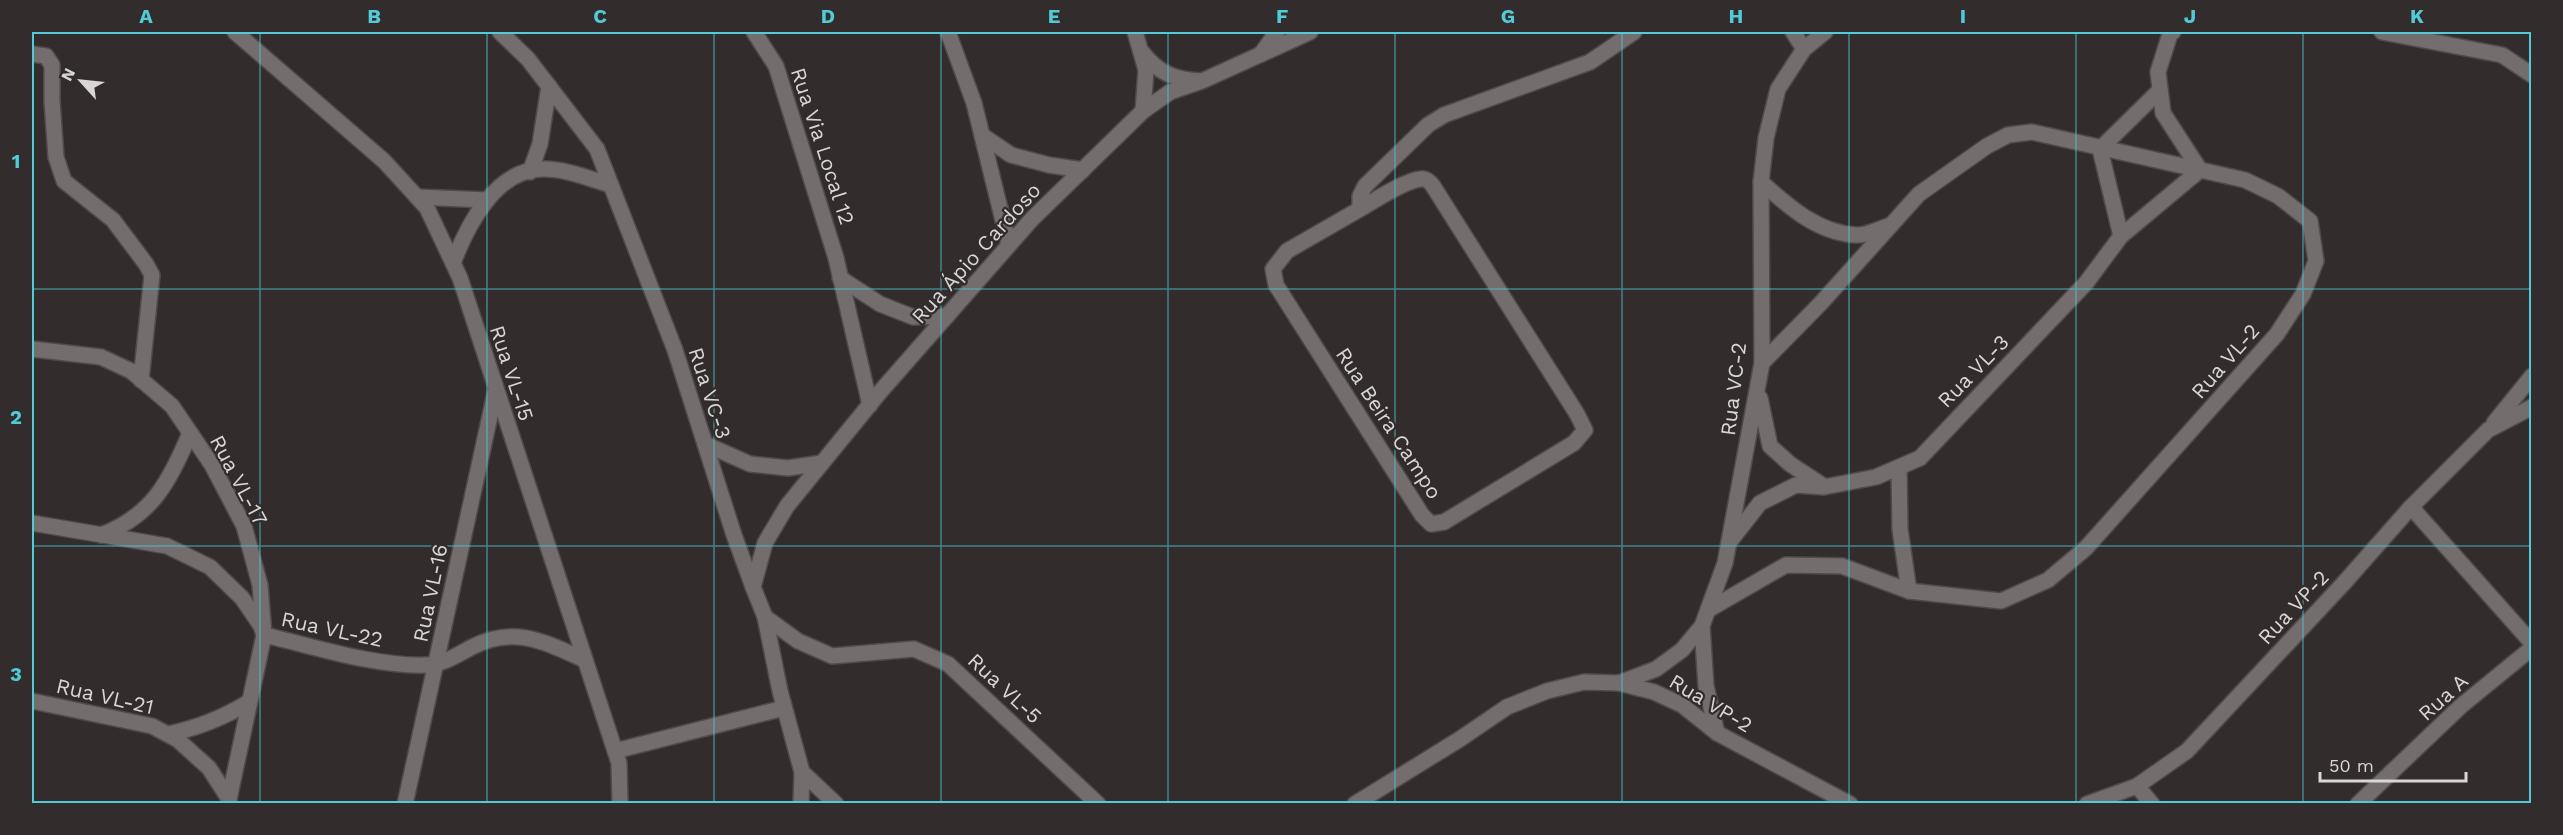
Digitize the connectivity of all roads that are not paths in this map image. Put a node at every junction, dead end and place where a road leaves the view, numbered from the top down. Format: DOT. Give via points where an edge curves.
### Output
graph roads {
  1 [pos="235,32"];
  2 [pos="500,32"];
  3 [pos="754,32"];
  4 [pos="948,32"];
  5 [pos="1135,32"];
  6 [pos="1277,32"];
  7 [pos="1310,32"];
  8 [pos="1634,32"];
  9 [pos="1794,32"];
  10 [pos="1825,32"];
  11 [pos="2170,32"];
  12 [pos="2382,32"];
  13 [pos="1804,49"];
  14 [pos="1141,50"];
  15 [pos="32,54"];
  16 [pos="1261,54"];
  17 [pos="2532,75"];
  18 [pos="1202,81"];
  19 [pos="549,86"];
  20 [pos="2160,90"];
  21 [pos="1143,111"];
  22 [pos="982,136"];
  23 [pos="2100,148"];
  24 [pos="1083,170"];
  25 [pos="2200,170"];
  26 [pos="530,172"];
  27 [pos="1761,182"];
  28 [pos="611,185"];
  29 [pos="417,197"];
  30 [pos="487,200"];
  31 [pos="1360,209"];
  32 [pos="1894,224"];
  33 [pos="2121,236"];
  34 [pos="1009,245"];
  35 [pos="453,263"];
  36 [pos="840,278"];
  37 [pos="947,316"];
  38 [pos="32,349"];
  39 [pos="1762,363"];
  40 [pos="2532,376"];
  41 [pos="141,380"];
  42 [pos="1758,389"];
  43 [pos="496,391"];
  44 [pos="870,405"];
  45 [pos="2532,407"];
  46 [pos="2488,430"];
  47 [pos="190,433"];
  48 [pos="705,444"];
  49 [pos="822,463"];
  50 [pos="1899,468"];
  51 [pos="1824,487"];
  52 [pos="2411,507"];
  53 [pos="32,523"];
  54 [pos="100,535"];
  55 [pos="1729,542"];
  56 [pos="753,587"];
  57 [pos="1909,591"];
  58 [pos="1708,610"];
  59 [pos="765,617"];
  60 [pos="1702,626"];
  61 [pos="264,635"];
  62 [pos="2532,644"];
  63 [pos="2532,648"];
  64 [pos="585,660"];
  65 [pos="436,663"];
  66 [pos="1619,683"];
  67 [pos="32,701"];
  68 [pos="249,702"];
  69 [pos="784,708"];
  70 [pos="1717,733"];
  71 [pos="168,734"];
  72 [pos="615,751"];
  73 [pos="802,772"];
  74 [pos="2137,786"];
  75 [pos="229,801"];
  76 [pos="405,804"];
  77 [pos="620,804"];
  78 [pos="801,804"];
  79 [pos="836,804"];
  80 [pos="1098,804"];
  81 [pos="1355,804"];
  82 [pos="1850,804"];
  83 [pos="2087,804"];
  84 [pos="2152,804"];
  85 [pos="2358,804"];
  1 -- 29 [label="street, Rua VL-15" via="384,161"];
  2 -- 19 [label="street, Rua VC-3"];
  3 -- 36 [label="street, Rua Via Local 12" via="776,66"];
  4 -- 22 [label="street"];
  5 -- 14 [label="street"];
  6 -- 16 [label="street"];
  7 -- 16 [label="street, Rua Ápio Cardoso"];
  8 -- 31 [label="street" via="1590,62 1444,115 1428,125 1365,186"];
  9 -- 13 [label="street"];
  10 -- 13 [label="street, Rua VC-2"];
  11 -- 20 [label="street" via="2158,72"];
  12 -- 17 [label="street" via="2502,55"];
  13 -- 27 [label="street, Rua VC-2" via="1778,89"];
  14 -- 18 [label="street" via="1167,75 1184,81"];
  14 -- 21 [label="street" via="1146,70"];
  15 -- 41 [label="street" via="46,56 52,65 56,157 64,181 112,220 152,275"];
  16 -- 18 [label="street, Rua Ápio Cardoso"];
  18 -- 21 [label="street, Rua Ápio Cardoso" via="1170,92"];
  19 -- 26 [label="street" via="540,144"];
  19 -- 28 [label="street, Rua VC-3" via="597,149"];
  20 -- 23 [label="street"];
  20 -- 25 [label="street" via="2163,112"];
  21 -- 24 [label="street, Rua Ápio Cardoso"];
  22 -- 24 [label="street" via="1011,155"];
  22 -- 34 [label="street"];
  23 -- 25 [label="street, Rua VL-2"];
  23 -- 32 [label="street, Rua VL-2" via="2032,132 2008,135 1919,194"];
  23 -- 33 [label="street"];
  24 -- 34 [label="street, Rua Ápio Cardoso"];
  25 -- 33 [label="street, Rua VL-3"];
  25 -- 57 [label="street, Rua VL-2" via="2245,180 2278,196 2310,221 2316,261 2303,294 2277,334 2086,548 2048,580 2001,601"];
  26 -- 28 [label="street" via="543,169"];
  26 -- 30 [label="street" via="518,175"];
  27 -- 32 [label="street" via="1799,215 1836,231 1857,236"];
  27 -- 39 [label="street, Rua VC-2"];
  28 -- 48 [label="street, Rua VC-3" via="675,350"];
  29 -- 30 [label="street"];
  29 -- 35 [label="street, Rua VL-15" via="427,208"];
  30 -- 35 [label="street" via="465,232"];
  31 -- 31 [label="street, Rua Beira Campo" via="1287,251 1273,269 1276,285 1422,515 1431,524 1444,522 1574,443 1585,430 1433,186 1421,179"];
  32 -- 39 [label="street, Rua VL-2"];
  33 -- 50 [label="street, Rua VL-3" via="2086,283 1920,458"];
  34 -- 37 [label="street, Rua Ápio Cardoso"];
  35 -- 43 [label="street, Rua VL-15"];
  36 -- 37 [label="street" via="879,304 913,317"];
  36 -- 44 [label="street, Rua Via Local 12"];
  37 -- 44 [label="street, Rua Ápio Cardoso"];
  38 -- 41 [label="street, Rua VL-17" via="101,357"];
  39 -- 42 [label="street, Rua VC-2"];
  40 -- 46 [label="street"];
  41 -- 47 [label="street, Rua VL-17" via="172,406"];
  42 -- 51 [label="street" via="1770,446"];
  42 -- 55 [label="street, Rua VC-2"];
  43 -- 64 [label="street, Rua VL-15"];
  43 -- 65 [label="street, Rua VL-16"];
  44 -- 49 [label="street, Rua Ápio Cardoso"];
  45 -- 46 [label="street, Rua VP-2"];
  46 -- 52 [label="street, Rua VP-2"];
  47 -- 54 [label="street" via="158,496 116,529"];
  47 -- 61 [label="street, Rua VL-17" via="244,526 260,585"];
  48 -- 49 [label="street" via="750,464 788,468"];
  48 -- 56 [label="street, Rua VC-3"];
  49 -- 56 [label="street, Rua Ápio Cardoso" via="787,506 765,543"];
  50 -- 51 [label="street, Rua VL-3" via="1876,477"];
  50 -- 57 [label="street" via="1900,529"];
  51 -- 55 [label="street, Rua VL-3" via="1796,485 1760,502"];
  52 -- 62 [label="street"];
  52 -- 74 [label="street, Rua VP-2" via="2187,751"];
  53 -- 54 [label="street, Rua VL-22"];
  54 -- 61 [label="street, Rua VL-22" via="167,546 210,567 242,598"];
  55 -- 58 [label="street, Rua VC-2"];
  56 -- 59 [label="street, Rua VC-3"];
  57 -- 58 [label="street, Rua VL-2" via="1842,566 1786,565"];
  58 -- 60 [label="street, Rua VC-2"];
  59 -- 69 [label="street, Rua VC-3"];
  59 -- 80 [label="street, Rua VL-5" via="798,641 832,656 914,650 948,664"];
  60 -- 66 [label="street, Rua VC-2" via="1682,650 1656,669"];
  60 -- 70 [label="street" via="1706,686"];
  61 -- 65 [label="street, Rua VL-22" via="384,662 428,666"];
  61 -- 68 [label="street, Rua VL-17"];
  63 -- 85 [label="street, Rua A" via="2461,706"];
  64 -- 65 [label="street, Rua VL-22" via="523,636 489,639"];
  64 -- 72 [label="street, Rua VL-15"];
  65 -- 76 [label="street, Rua VL-16"];
  66 -- 70 [label="street, Rua VP-2" via="1682,705"];
  66 -- 81 [label="street, Rua VP-2" via="1584,682 1506,707"];
  67 -- 71 [label="street, Rua VL-21" via="153,726"];
  68 -- 71 [label="street, Rua VL-21" via="198,728"];
  68 -- 75 [label="street, Rua VL-17"];
  69 -- 72 [label="street"];
  69 -- 73 [label="street, Rua VC-3"];
  70 -- 82 [label="street, Rua VP-2"];
  71 -- 75 [label="street, Rua VL-21" via="209,768"];
  72 -- 77 [label="street, Rua VL-15"];
  73 -- 78 [label="street, Rua VC-3"];
  73 -- 79 [label="street"];
  74 -- 83 [label="street, Rua VP-2"];
  74 -- 84 [label="street"];
}
